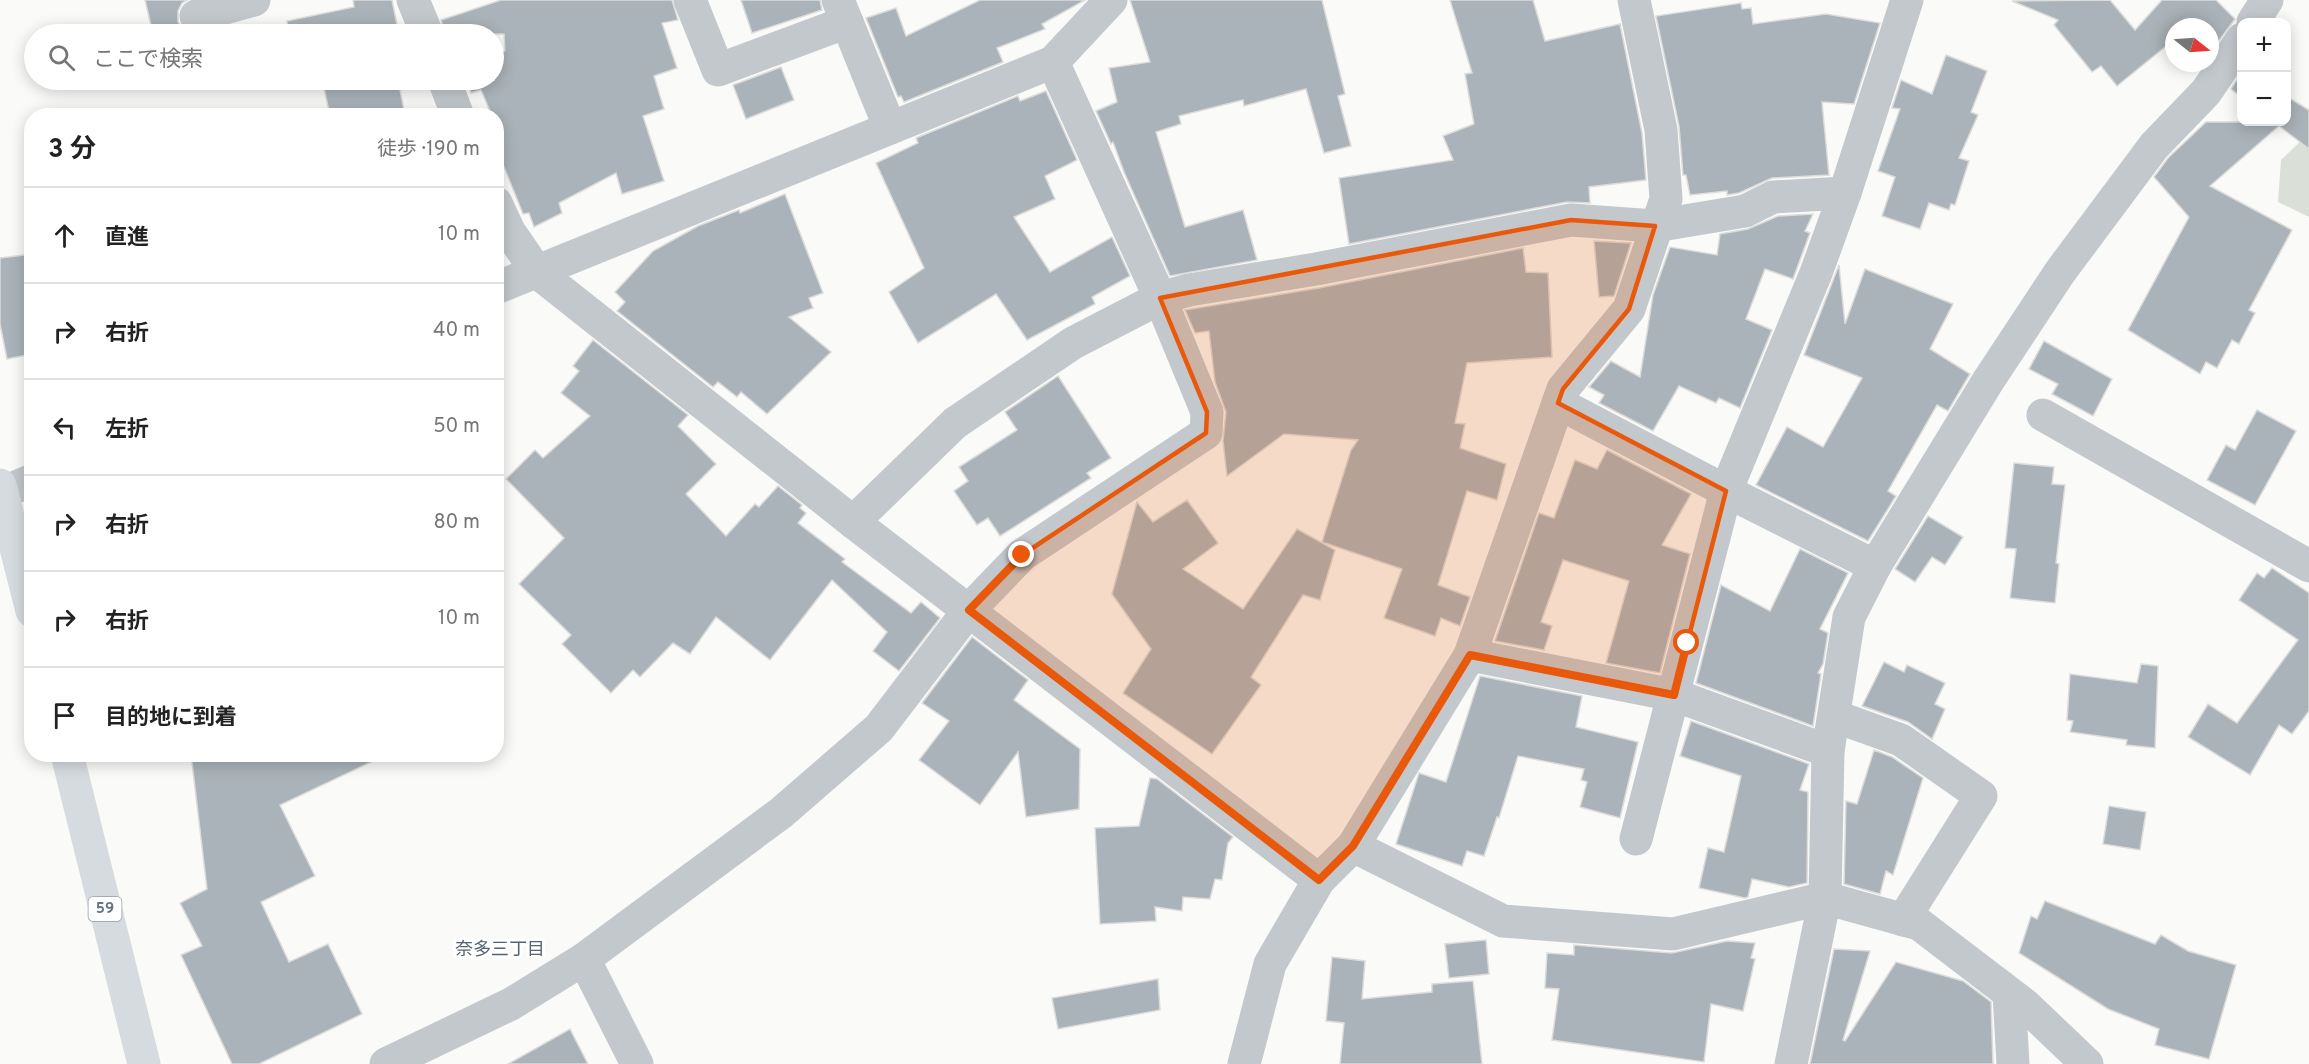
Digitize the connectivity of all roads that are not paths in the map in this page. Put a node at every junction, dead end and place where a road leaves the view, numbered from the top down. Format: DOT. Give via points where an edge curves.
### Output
graph roads {
  1 [pos="254,0"];
  2 [pos="413,0"];
  3 [pos="690,0"];
  4 [pos="1111,0"];
  5 [pos="1634,0"];
  6 [pos="1907,0"];
  7 [pos="2267,0"];
  8 [pos="842,11"];
  9 [pos="196,16"];
  10 [pos="2256,18"];
  11 [pos="423,24"];
  12 [pos="2237,45"];
  13 [pos="1053,62"];
  14 [pos="448,90"];
  15 [pos="455,108"];
  16 [pos="890,128"];
  17 [pos="1845,193"];
  18 [pos="504,220"];
  19 [pos="1655,226"];
  20 [pos="537,272"];
  21 [pos="504,285"];
  22 [pos="1160,298"];
  23 [pos="1558,403"];
  24 [pos="2043,415"];
  25 [pos="24,483"];
  26 [pos="1,490"];
  27 [pos="1726,491"];
  28 [pos="853,522"];
  29 [pos="1875,566"];
  30 [pos="2309,566"];
  31 [pos="24,580"];
  32 [pos="969,610"];
  33 [pos="1470,655"];
  34 [pos="1674,695"];
  35 [pos="1834,716"];
  36 [pos="1828,751"];
  37 [pos="69,762"];
  38 [pos="1636,839"];
  39 [pos="1353,846"];
  40 [pos="1319,880"];
  41 [pos="1825,898"];
  42 [pos="1903,920"];
  43 [pos="584,959"];
  44 [pos="2009,994"];
  45 [pos="144,1064"];
  46 [pos="386,1064"];
  47 [pos="637,1064"];
  48 [pos="1244,1064"];
  49 [pos="1791,1064"];
  50 [pos="2013,1064"];
  51 [pos="2087,1064"];
  1 -- 9 [label="street"];
  2 -- 11 [label="street"];
  3 -- 8 [label="street" via="718,70"];
  4 -- 13 [label="street"];
  5 -- 19 [label="street" via="1661,130 1665,199"];
  6 -- 17 [label="street"];
  7 -- 10 [label="street"];
  8 -- 16 [label="street"];
  12 -- 29 [label="street" via="2206,92 2154,146 2060,272"];
  13 -- 16 [label="street"];
  13 -- 22 [label="street"];
  14 -- 15 [label="street"];
  16 -- 20 [label="street"];
  17 -- 19 [label="street" via="1773,197 1745,211"];
  17 -- 27 [label="street"];
  18 -- 20 [label="street"];
  19 -- 22 [label="street" via="1571,220"];
  19 -- 23 [label="street" via="1629,309 1563,389"];
  20 -- 21 [label="street"];
  20 -- 28 [label="street"];
  22 -- 28 [label="street" via="1073,343 955,423"];
  22 -- 32 [label="street" via="1207,412 1206,433 1022,555"];
  23 -- 27 [label="street"];
  23 -- 33 [label="street"];
  24 -- 30 [label="street"];
  25 -- 26 [label="street"];
  26 -- 31 [label="main road"];
  27 -- 29 [label="street"];
  27 -- 34 [label="street"];
  28 -- 32 [label="street"];
  29 -- 35 [label="street" via="1849,617"];
  32 -- 40 [label="street"];
  32 -- 43 [label="street" via="879,728 781,813"];
  33 -- 34 [label="street"];
  33 -- 39 [label="street"];
  34 -- 36 [label="street"];
  34 -- 38 [label="street"];
  35 -- 36 [label="street"];
  35 -- 42 [label="street" via="1901,740 1982,796"];
  36 -- 41 [label="street"];
  37 -- 45 [label="main road, 59"];
  39 -- 40 [label="street"];
  39 -- 41 [label="street" via="1503,921 1673,934"];
  40 -- 48 [label="street" via="1270,964"];
  41 -- 42 [label="street"];
  41 -- 49 [label="street"];
  42 -- 44 [label="street" via="1919,924"];
  43 -- 46 [label="street" via="511,1004"];
  43 -- 47 [label="street"];
  44 -- 50 [label="street"];
  44 -- 51 [label="street"];
}
